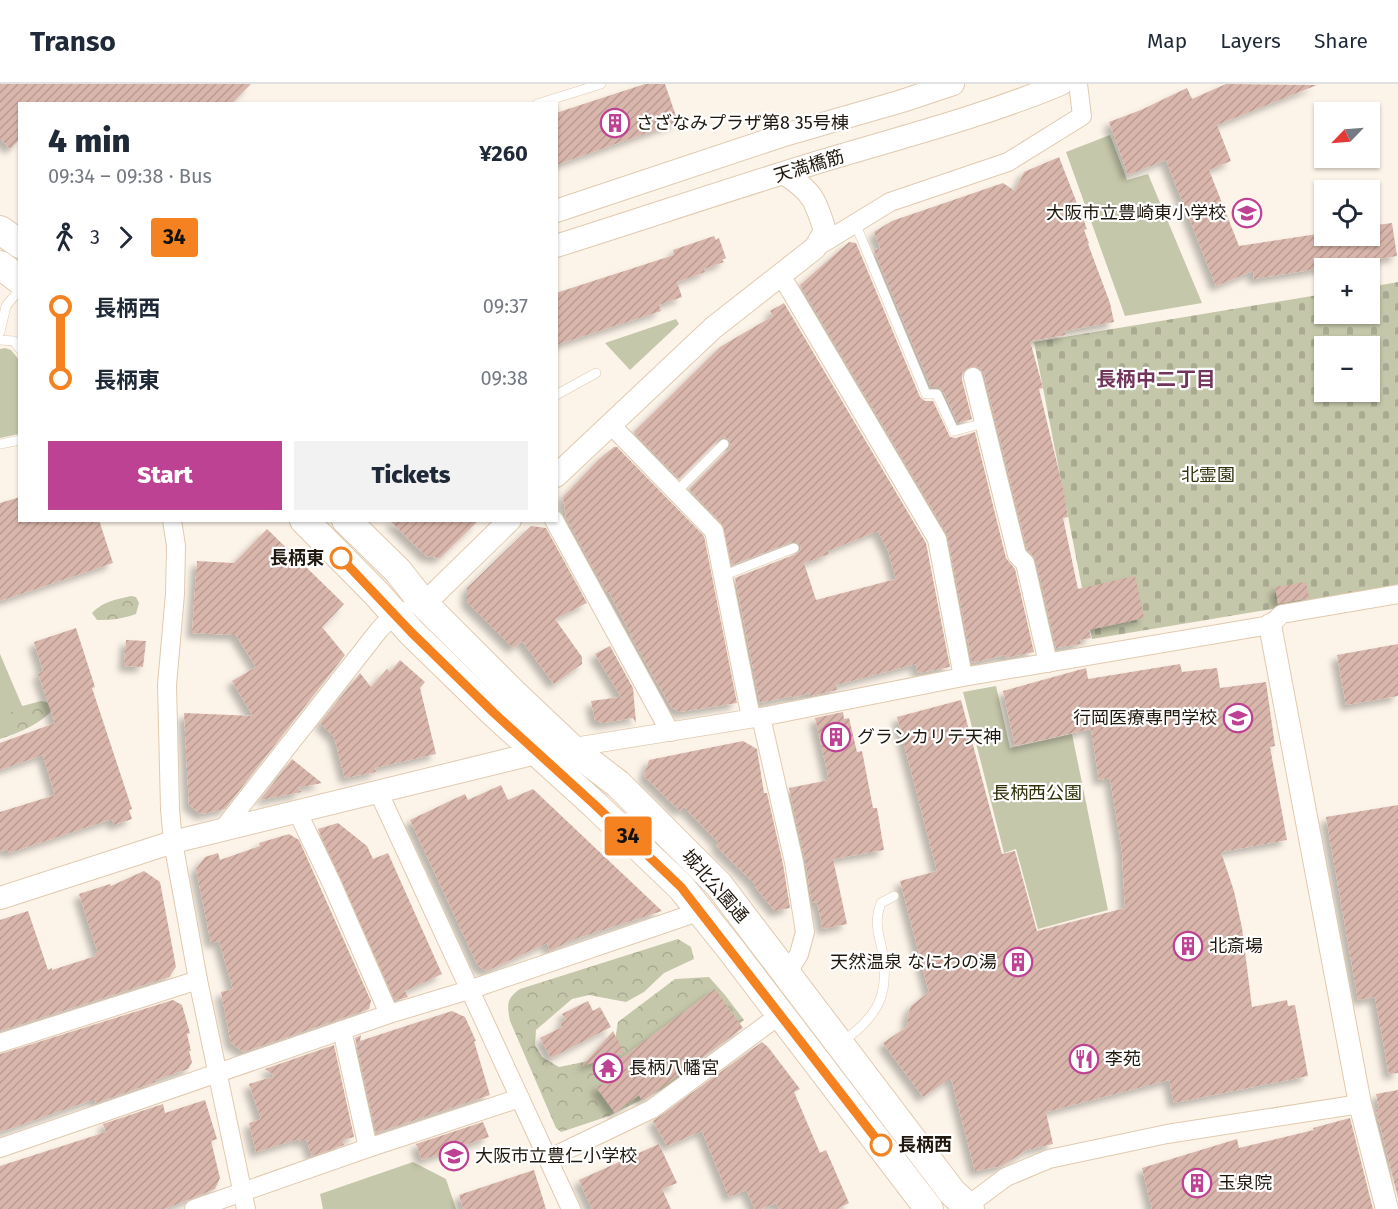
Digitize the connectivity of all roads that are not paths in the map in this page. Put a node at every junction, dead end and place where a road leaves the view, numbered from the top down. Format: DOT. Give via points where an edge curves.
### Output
graph roads {
  1 [pos="601,84"];
  2 [pos="953,84"];
  3 [pos="1061,84"];
  4 [pos="1077,84"];
  5 [pos="543,102"];
  6 [pos="785,174"];
  7 [pos="558,210"];
  8 [pos="855,223"];
  9 [pos="0,230"];
  10 [pos="18,243"];
  11 [pos="558,245"];
  12 [pos="815,248"];
  13 [pos="0,266"];
  14 [pos="781,274"];
  15 [pos="18,279"];
  16 [pos="18,291"];
  17 [pos="0,332"];
  18 [pos="0,340"];
  19 [pos="18,346"];
  20 [pos="596,373"];
  21 [pos="973,378"];
  22 [pos="558,393"];
  23 [pos="984,423"];
  24 [pos="611,425"];
  25 [pos="18,440"];
  26 [pos="0,444"];
  27 [pos="724,444"];
  28 [pos="558,474"];
  29 [pos="676,492"];
  30 [pos="172,522"];
  31 [pos="306,522"];
  32 [pos="348,522"];
  33 [pos="508,522"];
  34 [pos="555,522"];
  35 [pos="794,548"];
  36 [pos="722,576"];
  37 [pos="1398,594"];
  38 [pos="424,604"];
  39 [pos="394,614"];
  40 [pos="1270,625"];
  41 [pos="1048,663"];
  42 [pos="963,677"];
  43 [pos="756,717"];
  44 [pos="670,732"];
  45 [pos="571,748"];
  46 [pos="536,753"];
  47 [pos="378,791"];
  48 [pos="297,811"];
  49 [pos="223,830"];
  50 [pos="173,842"];
  51 [pos="894,896"];
  52 [pos="0,898"];
  53 [pos="701,911"];
  54 [pos="787,974"];
  55 [pos="198,980"];
  56 [pos="469,990"];
  57 [pos="388,1014"];
  58 [pos="781,1014"];
  59 [pos="342,1030"];
  60 [pos="0,1043"];
  61 [pos="840,1043"];
  62 [pos="218,1072"];
  63 [pos="520,1098"];
  64 [pos="1360,1104"];
  65 [pos="0,1148"];
  66 [pos="368,1148"];
  67 [pos="548,1159"];
  68 [pos="242,1191"];
  69 [pos="968,1207"];
  70 [pos="194,1209"];
  71 [pos="246,1209"];
  72 [pos="571,1209"];
  73 [pos="929,1209"];
  74 [pos="1387,1209"];
  1 -- 5 [label="lane"];
  2 -- 7 [label="street, 天満橋筋"];
  3 -- 6 [label="street, 天満橋筋"];
  4 -- 8 [label="street" via="1082,116 1008,162 890,202"];
  6 -- 11 [label="street, 天満橋筋"];
  6 -- 12 [label="street" via="814,199 825,231"];
  8 -- 12 [label="street"];
  8 -- 23 [label="lane" via="926,394 938,394 954,431"];
  9 -- 10 [label="main road"];
  12 -- 14 [label="street"];
  13 -- 15 [label="main road"];
  14 -- 24 [label="street" via="713,328"];
  14 -- 42 [label="street" via="937,539"];
  16 -- 17 [label="lane" via="6,306"];
  18 -- 19 [label="lane" via="14,341"];
  20 -- 22 [label="lane"];
  21 -- 23 [label="street"];
  23 -- 41 [label="street" via="1017,555 1025,563"];
  24 -- 28 [label="street"];
  24 -- 29 [label="street"];
  25 -- 26 [label="lane"];
  27 -- 29 [label="lane"];
  29 -- 36 [label="street" via="714,531"];
  30 -- 50 [label="street" via="175,594 167,685"];
  31 -- 39 [label="main road, 城北公園通"];
  32 -- 38 [label="main road, 城北公園通" via="398,571"];
  33 -- 38 [label="street"];
  34 -- 44 [label="street"];
  35 -- 36 [label="lane"];
  36 -- 43 [label="street"];
  37 -- 40 [label="street" via="1282,614"];
  38 -- 39 [label="street"];
  38 -- 45 [label="main road, 城北公園通"];
  39 -- 46 [label="main road, 城北公園通"];
  39 -- 49 [label="street"];
  40 -- 41 [label="street"];
  40 -- 64 [label="street"];
  41 -- 42 [label="street"];
  42 -- 43 [label="street"];
  43 -- 44 [label="street"];
  43 -- 54 [label="street" via="794,862 805,932 799,954"];
  44 -- 45 [label="street"];
  45 -- 46 [label="street"];
  45 -- 54 [label="main road, 城北公園通" via="618,784 720,885"];
  46 -- 47 [label="street"];
  46 -- 53 [label="main road, 城北公園通" via="681,887"];
  47 -- 48 [label="street"];
  47 -- 56 [label="street"];
  48 -- 49 [label="street"];
  48 -- 57 [label="street"];
  49 -- 50 [label="street"];
  50 -- 52 [label="street"];
  50 -- 55 [label="street"];
  51 -- 61 [label="lane" via="880,903 877,915 876,929 885,969 880,1001 872,1016"];
  53 -- 56 [label="street"];
  53 -- 58 [label="main road, 城北公園通"];
  54 -- 61 [label="main road, 城北公園通"];
  55 -- 60 [label="street"];
  55 -- 62 [label="street"];
  56 -- 57 [label="street"];
  56 -- 63 [label="street"];
  57 -- 59 [label="street"];
  58 -- 67 [label="street" via="652,1109"];
  58 -- 73 [label="main road, 城北公園通"];
  59 -- 62 [label="street"];
  59 -- 66 [label="street"];
  61 -- 69 [label="main road, 城北公園通" via="952,1192"];
  62 -- 65 [label="street"];
  62 -- 68 [label="street"];
  63 -- 66 [label="street"];
  63 -- 67 [label="street"];
  64 -- 69 [label="street" via="1167,1134 1049,1159 1006,1177"];
  64 -- 74 [label="street"];
  66 -- 68 [label="street"];
  67 -- 72 [label="street"];
  68 -- 70 [label="street"];
  68 -- 71 [label="street"];
}
